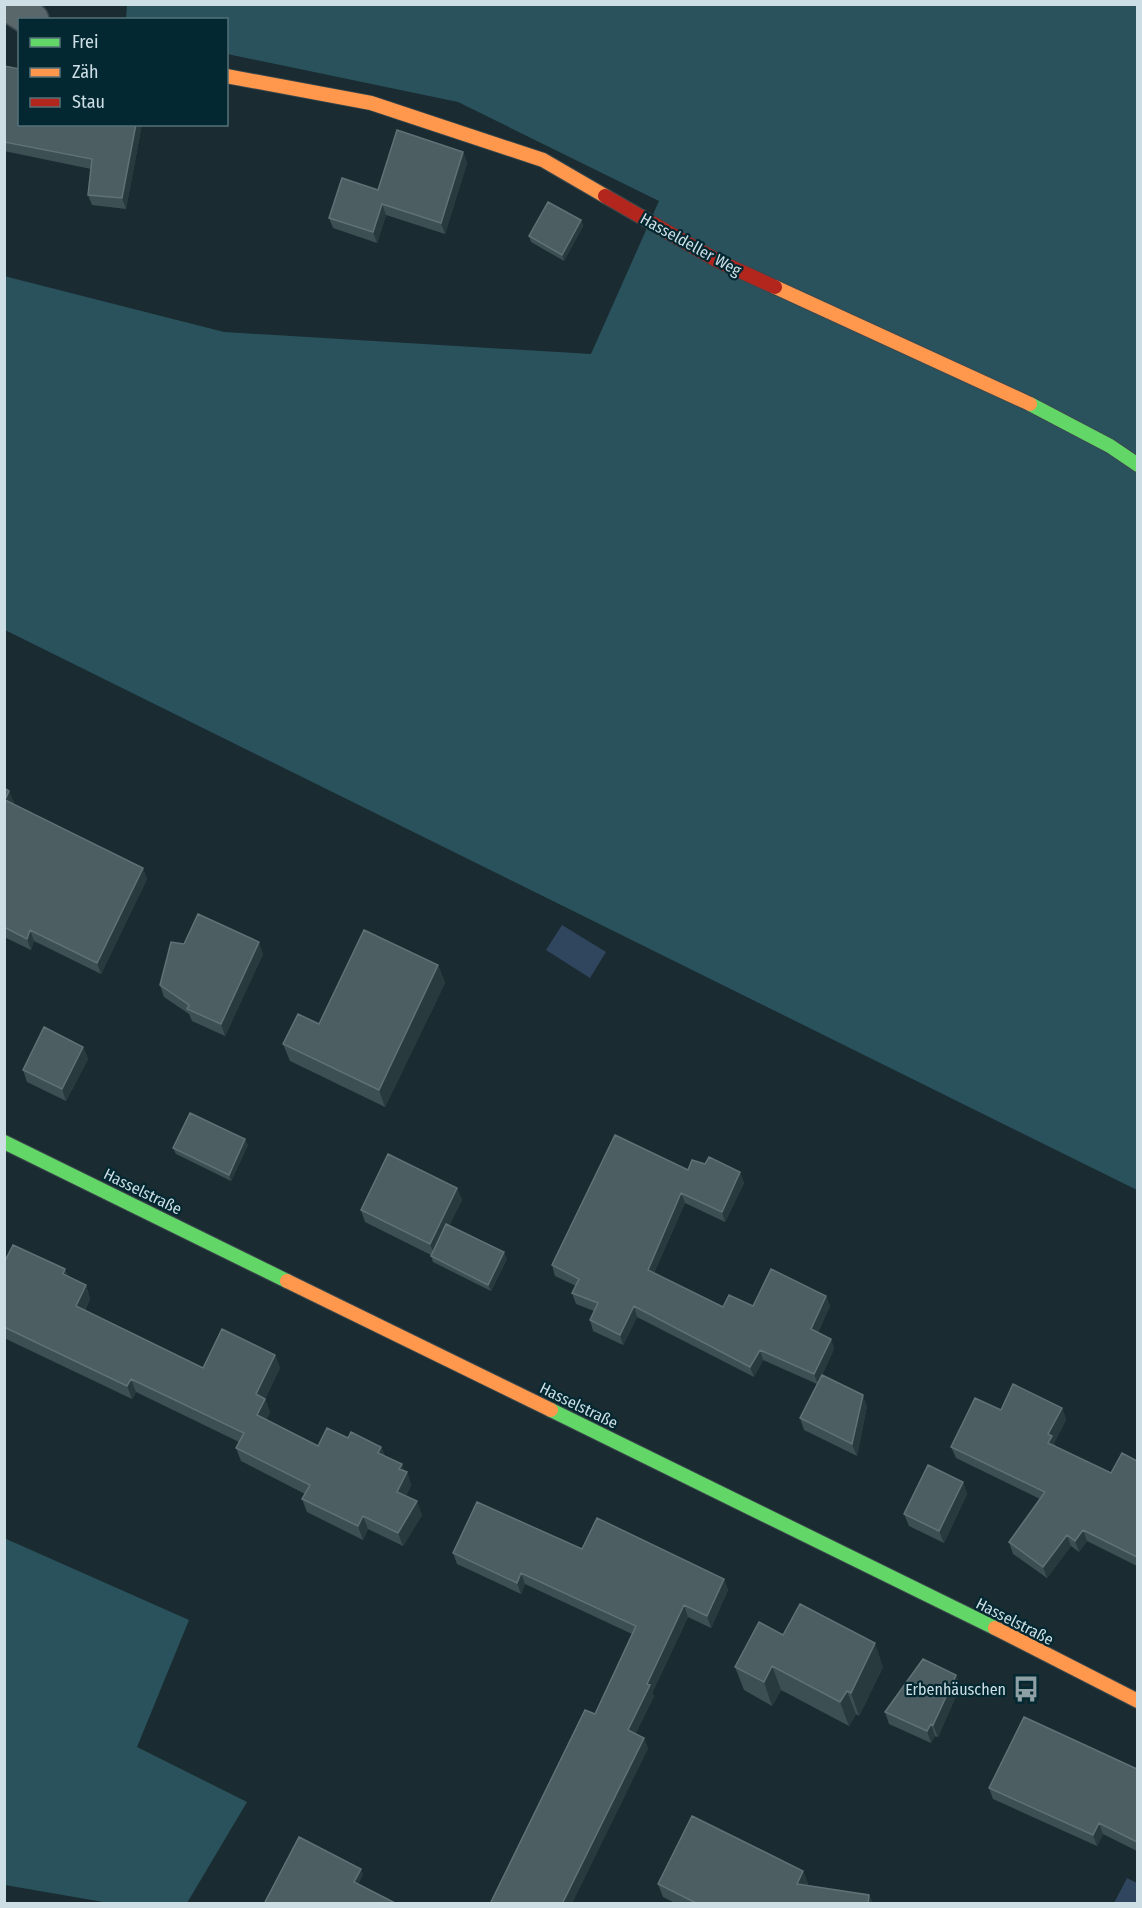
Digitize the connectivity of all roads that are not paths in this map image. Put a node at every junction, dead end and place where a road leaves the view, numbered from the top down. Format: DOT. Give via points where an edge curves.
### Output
graph roads {
  1 [pos="6,4"];
  2 [pos="29,18"];
  3 [pos="228,76"];
  4 [pos="1137,465"];
  5 [pos="4,1142"];
  6 [pos="1137,1701"];
  1 -- 2 [label="street"];
  3 -- 4 [label="street, Hasseldeller Weg" via="371,103 543,160 718,261 1010,394 1110,446"];
  5 -- 6 [label="street, Hasselstraße"];
}
